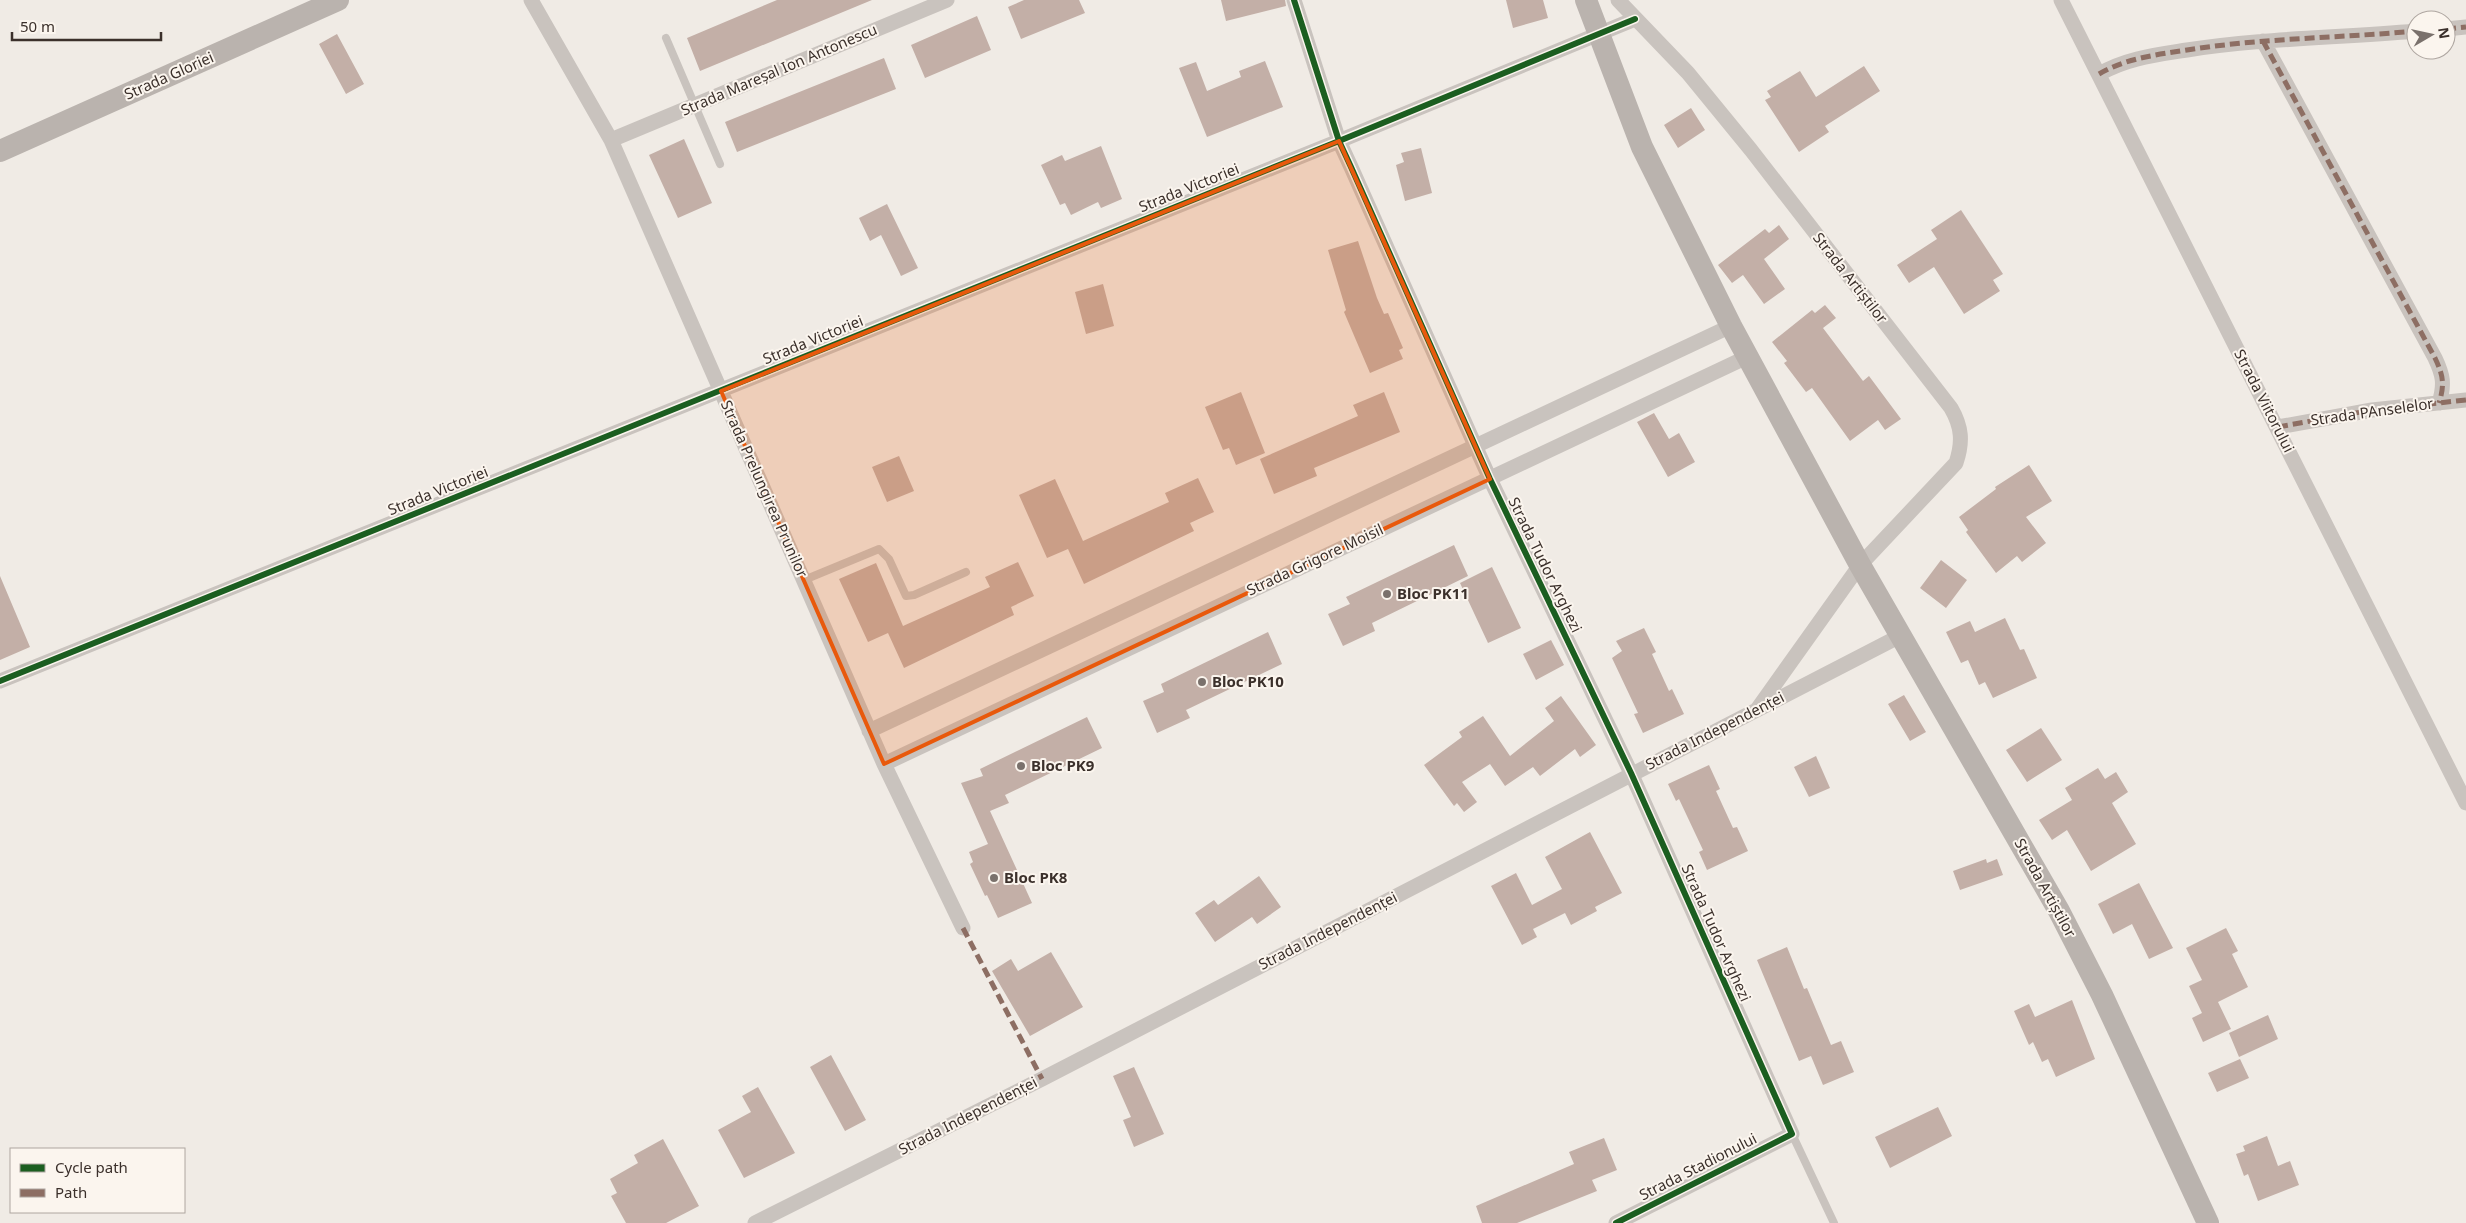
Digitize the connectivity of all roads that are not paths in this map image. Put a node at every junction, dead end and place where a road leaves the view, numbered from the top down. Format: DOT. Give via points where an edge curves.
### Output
graph roads {
  1 [pos="338,0"];
  2 [pos="531,0"];
  3 [pos="947,0"];
  4 [pos="1294,0"];
  5 [pos="1586,0"];
  6 [pos="1618,0"];
  7 [pos="2061,0"];
  8 [pos="1635,19"];
  9 [pos="2406,32"];
  10 [pos="1598,35"];
  11 [pos="666,38"];
  12 [pos="2263,41"];
  13 [pos="2099,74"];
  14 [pos="695,105"];
  15 [pos="611,140"];
  16 [pos="1339,141"];
  17 [pos="0,151"];
  18 [pos="720,164"];
  19 [pos="1731,326"];
  20 [pos="1747,356"];
  21 [pos="721,391"];
  22 [pos="2466,400"];
  23 [pos="2439,402"];
  24 [pos="2278,427"];
  25 [pos="1475,446"];
  26 [pos="1490,479"];
  27 [pos="1860,565"];
  28 [pos="966,572"];
  29 [pos="804,580"];
  30 [pos="1900,636"];
  31 [pos="0,681"];
  32 [pos="1757,709"];
  33 [pos="869,731"];
  34 [pos="884,764"];
  35 [pos="1631,774"];
  36 [pos="2466,803"];
  37 [pos="964,928"];
  38 [pos="1792,1134"];
  39 [pos="755,1223"];
  40 [pos="1616,1223"];
  41 [pos="1834,1223"];
  42 [pos="2208,1223"];
  1 -- 17 [label="street, Strada Gloriei"];
  2 -- 15 [label="street, Strada Prelungirea Prunilor"];
  3 -- 14 [label="street, Strada Mareșal Ion Antonescu"];
  4 -- 16 [label="street, Strada Tudor Arghezi"];
  5 -- 10 [label="street, Strada Artiștilor"];
  6 -- 8 [label="street, Strada Artiștilor"];
  7 -- 13 [label="street, Strada Viitorului"];
  8 -- 10 [label="street, Strada Victoriei"];
  8 -- 27 [label="street, Strada Artiștilor" via="1688,73 1751,150 1959,422 1961,449 1956,463"];
  9 -- 12 [label="street"];
  10 -- 16 [label="street, Strada Victoriei"];
  10 -- 19 [label="street, Strada Artiștilor" via="1642,147"];
  11 -- 14 [label="lane"];
  12 -- 13 [label="street" via="2134,58"];
  12 -- 23 [label="street" via="2443,375 2444,387"];
  13 -- 24 [label="street, Strada Viitorului"];
  14 -- 15 [label="street, Strada Mareșal Ion Antonescu"];
  14 -- 18 [label="lane"];
  15 -- 21 [label="street, Strada Prelungirea Prunilor"];
  16 -- 21 [label="street, Strada Victoriei"];
  16 -- 25 [label="street, Strada Tudor Arghezi"];
  19 -- 20 [label="street, Strada Artiștilor"];
  19 -- 25 [label="street"];
  20 -- 26 [label="street, Strada Grigore Moisil"];
  20 -- 27 [label="street, Strada Artiștilor"];
  21 -- 29 [label="street, Strada Prelungirea Prunilor"];
  21 -- 31 [label="street, Strada Victoriei"];
  22 -- 23 [label="street, Strada PAnselelor"];
  23 -- 24 [label="street, Strada PAnselelor"];
  24 -- 36 [label="street, Strada Viitorului"];
  25 -- 26 [label="street, Strada Tudor Arghezi"];
  25 -- 33 [label="street"];
  26 -- 34 [label="street, Strada Grigore Moisil"];
  26 -- 35 [label="street, Strada Tudor Arghezi"];
  27 -- 30 [label="street, Strada Artiștilor"];
  27 -- 32 [label="street"];
  28 -- 29 [label="lane" via="914,596 906,596 889,559 879,549"];
  29 -- 33 [label="street, Strada Prelungirea Prunilor"];
  30 -- 32 [label="street, Strada Independenței"];
  30 -- 42 [label="street, Strada Artiștilor" via="2059,911 2119,1030"];
  32 -- 35 [label="street, Strada Independenței"];
  33 -- 34 [label="street, Strada Prelungirea Prunilor"];
  34 -- 37 [label="street, Strada Prelungirea Prunilor"];
  35 -- 38 [label="street, Strada Tudor Arghezi"];
  35 -- 39 [label="street, Strada Independenței" via="1042,1079"];
  38 -- 40 [label="street, Strada Stadionului"];
  38 -- 41 [label="lane"];
}
